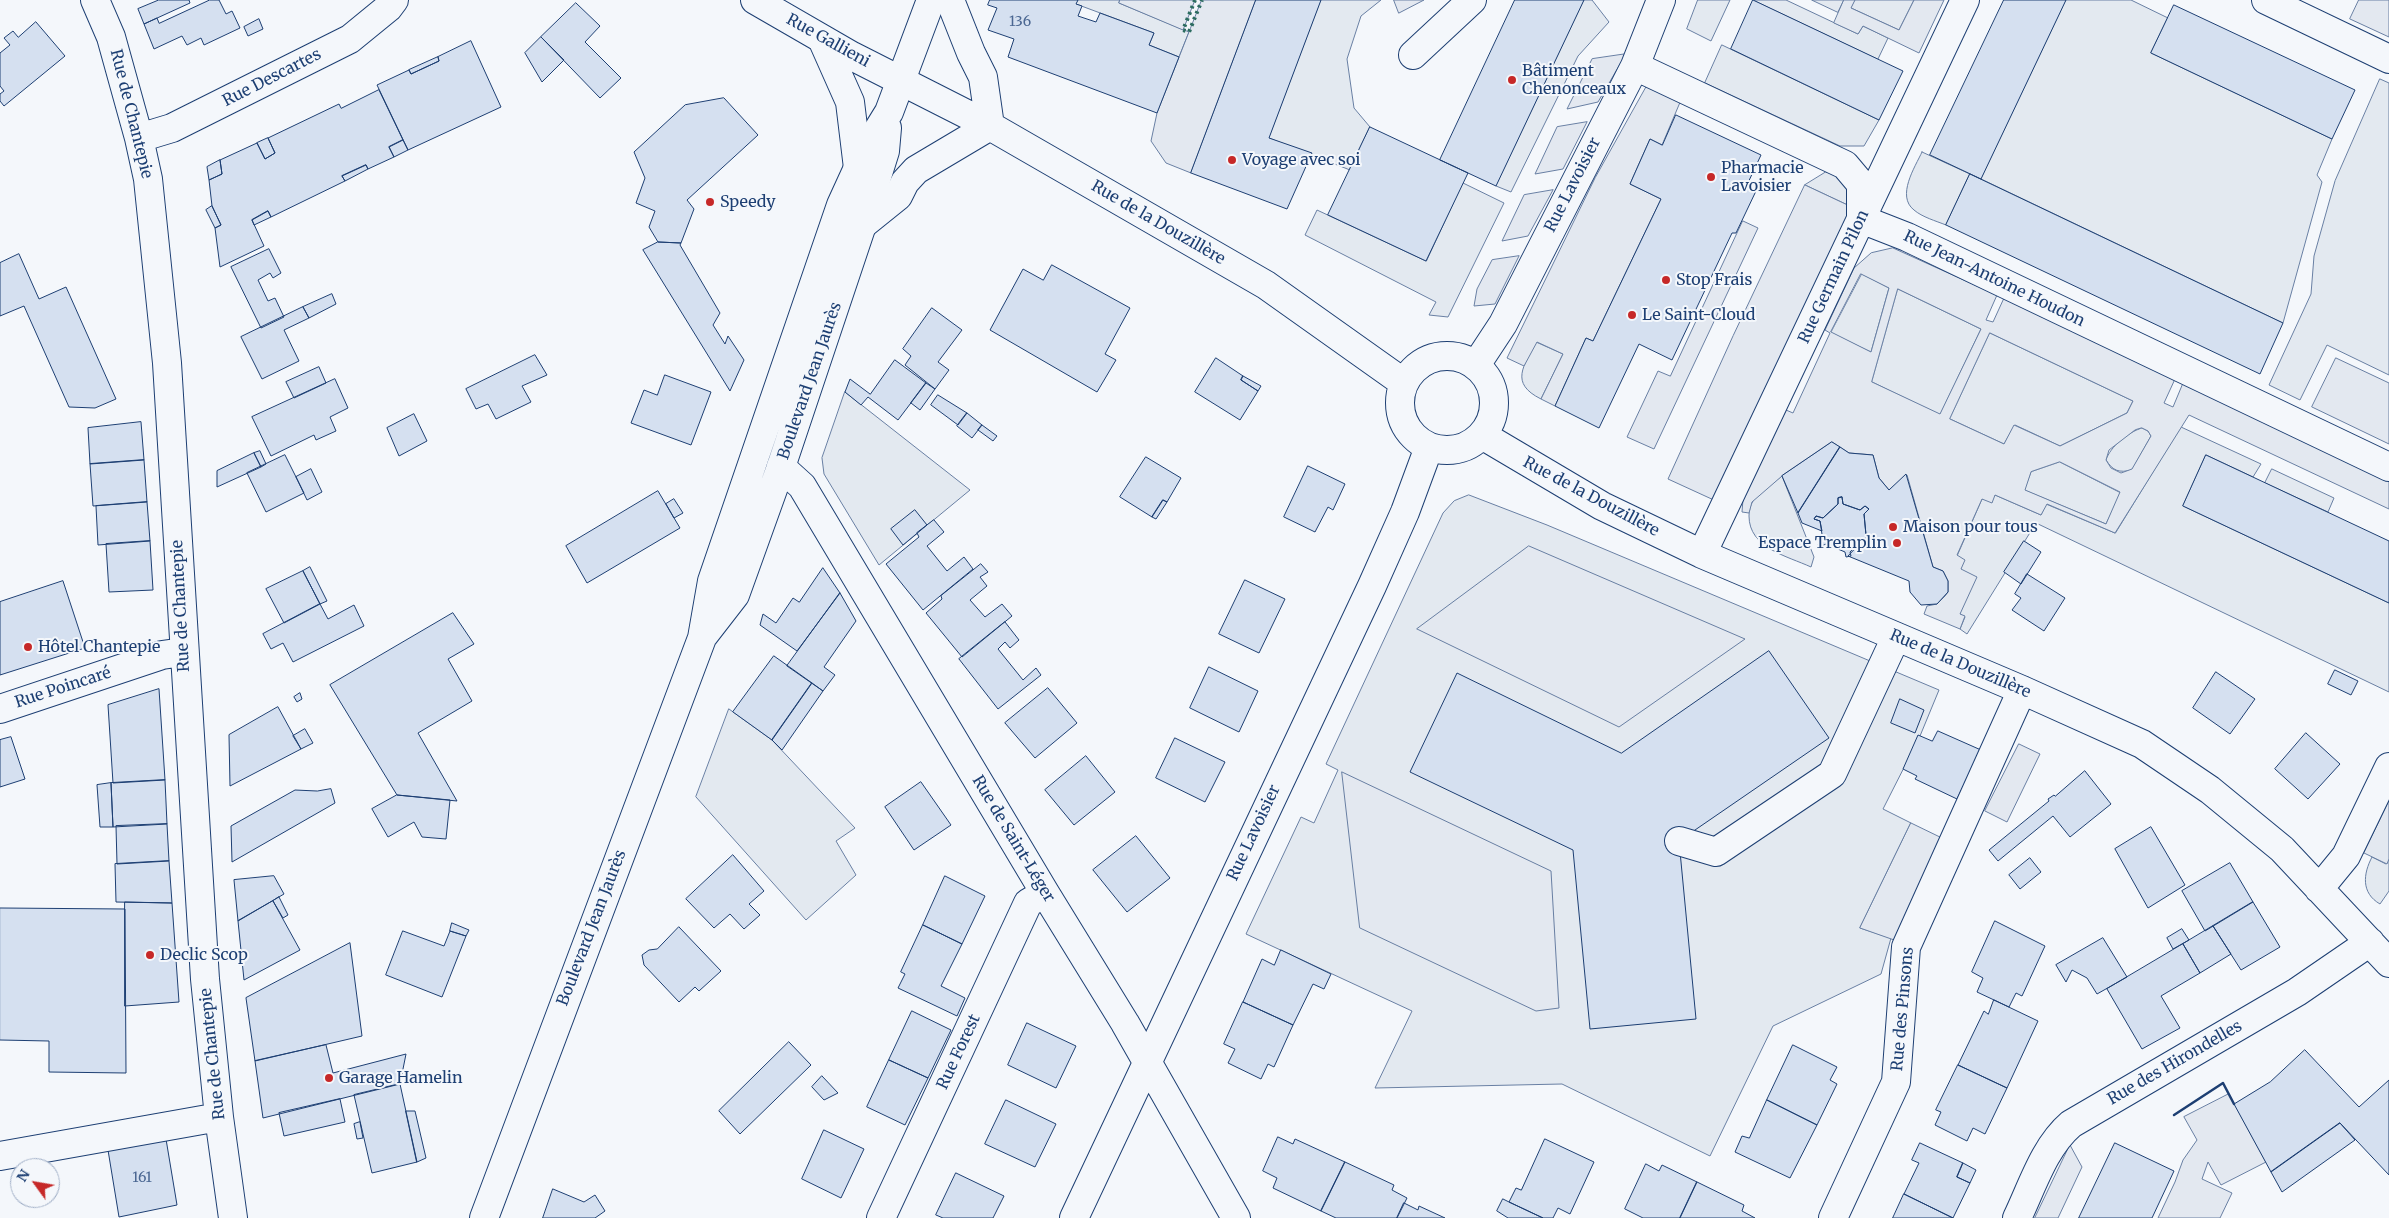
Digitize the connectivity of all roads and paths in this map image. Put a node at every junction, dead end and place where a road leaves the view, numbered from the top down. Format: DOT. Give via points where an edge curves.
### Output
graph roads {
  1 [pos="95,0"];
  2 [pos="394,0"];
  3 [pos="755,0"];
  4 [pos="931,0"];
  5 [pos="950,0"];
  6 [pos="1472,0"];
  7 [pos="1661,0"];
  8 [pos="1965,0"];
  9 [pos="2266,0"];
  10 [pos="2309,9"];
  11 [pos="822,39"];
  12 [pos="1413,55"];
  13 [pos="2389,58"];
  14 [pos="1635,66"];
  15 [pos="901,80"];
  16 [pos="889,112"];
  17 [pos="990,126"];
  18 [pos="139,138"];
  19 [pos="858,168"];
  20 [pos="1861,219"];
  21 [pos="862,225"];
  22 [pos="1476,365"];
  23 [pos="1404,383"];
  24 [pos="1482,435"];
  25 [pos="1429,446"];
  26 [pos="781,467"];
  27 [pos="2389,467"];
  28 [pos="1702,554"];
  29 [pos="1896,637"];
  30 [pos="702,638"];
  31 [pos="183,652"];
  32 [pos="2022,690"];
  33 [pos="0,709"];
  34 [pos="2389,766"];
  35 [pos="1679,841"];
  36 [pos="2319,889"];
  37 [pos="1045,893"];
  38 [pos="2370,942"];
  39 [pos="2389,963"];
  40 [pos="1147,1062"];
  41 [pos="220,1117"];
  42 [pos="0,1156"];
  43 [pos="233,1218"];
  44 [pos="484,1218"];
  45 [pos="881,1218"];
  46 [pos="1074,1218"];
  47 [pos="1236,1218"];
  48 [pos="1833,1218"];
  49 [pos="2017,1218"];
  1 -- 18 [label="street, Rue de Chantepie" via="110,37"];
  2 -- 18 [label="street, Rue Descartes" via="350,39 172,128"];
  3 -- 11 [label="street, Rue Gallieni"];
  4 -- 15 [label="street, Boulevard Jean Jaurès"];
  5 -- 17 [label="street" via="983,77"];
  6 -- 12 [label="street"];
  7 -- 14 [label="street, Rue Lavoisier"];
  8 -- 20 [label="street, Rue Germain Pilon"];
  9 -- 10 [label="street"];
  10 -- 13 [label="street"];
  11 -- 15 [label="street, Rue Gallieni"];
  11 -- 19 [label="street" via="850,102"];
  14 -- 20 [label="street" via="1845,165 1862,184"];
  14 -- 22 [label="street, Rue Lavoisier" via="1503,324"];
  15 -- 16 [label="street, Boulevard Jean Jaurès"];
  15 -- 17 [label="street, Rue de la Douzillère"];
  16 -- 19 [label="street, Boulevard Jean Jaurès"];
  16 -- 21 [label="street, Boulevard Jean Jaurès" via="884,151"];
  17 -- 21 [label="street" via="916,170 898,196"];
  17 -- 23 [label="street, Rue de la Douzillère" via="1266,285"];
  18 -- 31 [label="street, Rue de Chantepie" via="148,179 167,363"];
  19 -- 30 [label="street, Boulevard Jean Jaurès" via="841,205 712,581"];
  20 -- 27 [label="street, Rue Jean-Antoine Houdon" via="1907,237"];
  20 -- 28 [label="street, Rue Germain Pilon"];
  21 -- 26 [label="street, Boulevard Jean Jaurès"];
  22 -- 23 [label="street" via="1455,356 1440,356 1413,370"];
  22 -- 24 [label="street" via="1494,393 1493,415"];
  23 -- 25 [label="street" via="1401,412 1406,427"];
  24 -- 25 [label="street" via="1465,447 1442,450"];
  24 -- 28 [label="street, Rue de la Douzillère" via="1602,506"];
  25 -- 40 [label="street, Rue Lavoisier" via="1405,512 1372,586"];
  26 -- 30 [label="street, Boulevard Jean Jaurès" via="735,595"];
  26 -- 37 [label="street, Rue de Saint-Léger" via="802,486"];
  28 -- 29 [label="street, Rue de la Douzillère"];
  29 -- 32 [label="street, Rue de la Douzillère"];
  29 -- 35 [label="street" via="1832,774 1716,852"];
  30 -- 44 [label="street, Boulevard Jean Jaurès"];
  31 -- 33 [label="street, Rue Poincaré"];
  31 -- 41 [label="street, Rue de Chantepie" via="206,979"];
  32 -- 36 [label="street, Rue de la Douzillère" via="2111,728 2149,749 2210,790 2282,849"];
  32 -- 48 [label="street, Rue des Pinsons" via="1906,947 1896,1082"];
  34 -- 36 [label="street" via="2346,856"];
  36 -- 38 [label="street, Rue de la Douzillère"];
  37 -- 40 [label="street, Rue de Saint-Léger"];
  37 -- 45 [label="street, Rue Forest" via="1028,903"];
  38 -- 39 [label="street, Rue de la Douzillère"];
  38 -- 49 [label="street, Rue des Hirondelles" via="2297,992 2063,1130"];
  40 -- 46 [label="street, Rue Lavoisier"];
  40 -- 47 [label="street, Rue de Saint-Léger"];
  41 -- 42 [label="street"];
  41 -- 43 [label="street, Rue de Chantepie"];
}
